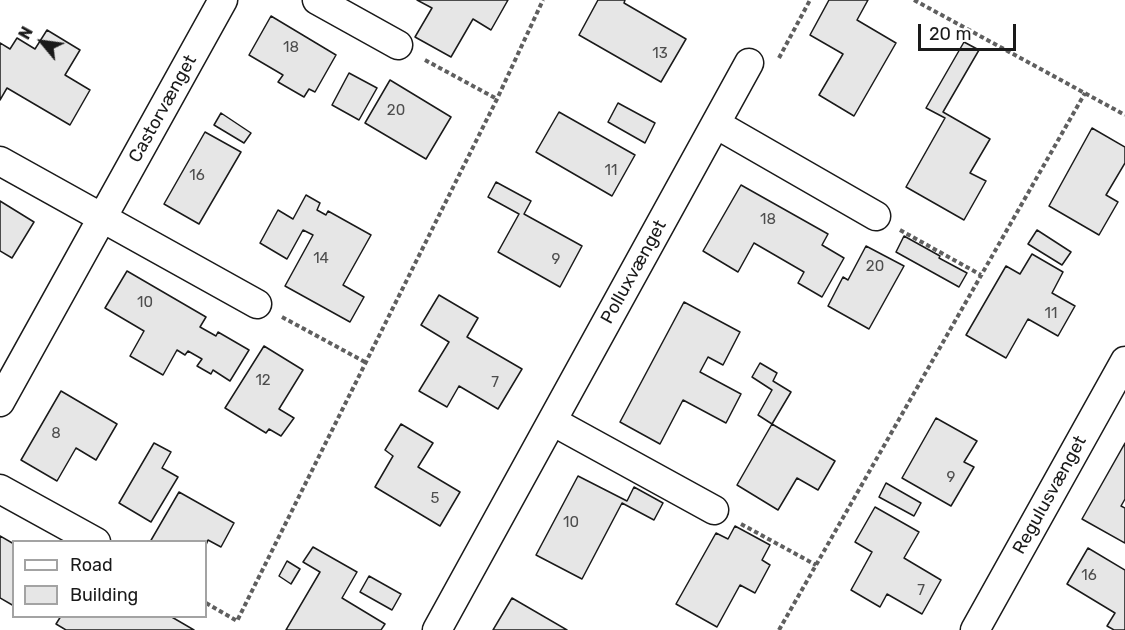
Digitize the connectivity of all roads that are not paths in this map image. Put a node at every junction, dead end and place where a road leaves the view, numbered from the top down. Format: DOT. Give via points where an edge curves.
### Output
graph roads {
  1 [pos="223,0"];
  2 [pos="317,0"];
  3 [pos="398,45"];
  4 [pos="749,63"];
  5 [pos="716,124"];
  6 [pos="0,161"];
  7 [pos="876,216"];
  8 [pos="102,218"];
  9 [pos="257,304"];
  10 [pos="1125,361"];
  11 [pos="0,402"];
  12 [pos="552,421"];
  13 [pos="0,489"];
  14 [pos="714,510"];
  15 [pos="92,540"];
  16 [pos="437,630"];
  17 [pos="975,630"];
  1 -- 8 [label="street, Castorvænget"];
  2 -- 3 [label="street"];
  4 -- 5 [label="street, Polluxvænget"];
  5 -- 7 [label="street"];
  5 -- 12 [label="street, Polluxvænget"];
  6 -- 8 [label="street"];
  8 -- 9 [label="street"];
  8 -- 11 [label="street, Castorvænget"];
  10 -- 17 [label="street, Regulusvænget"];
  12 -- 14 [label="street"];
  12 -- 16 [label="street, Polluxvænget"];
  13 -- 15 [label="street"];
}
